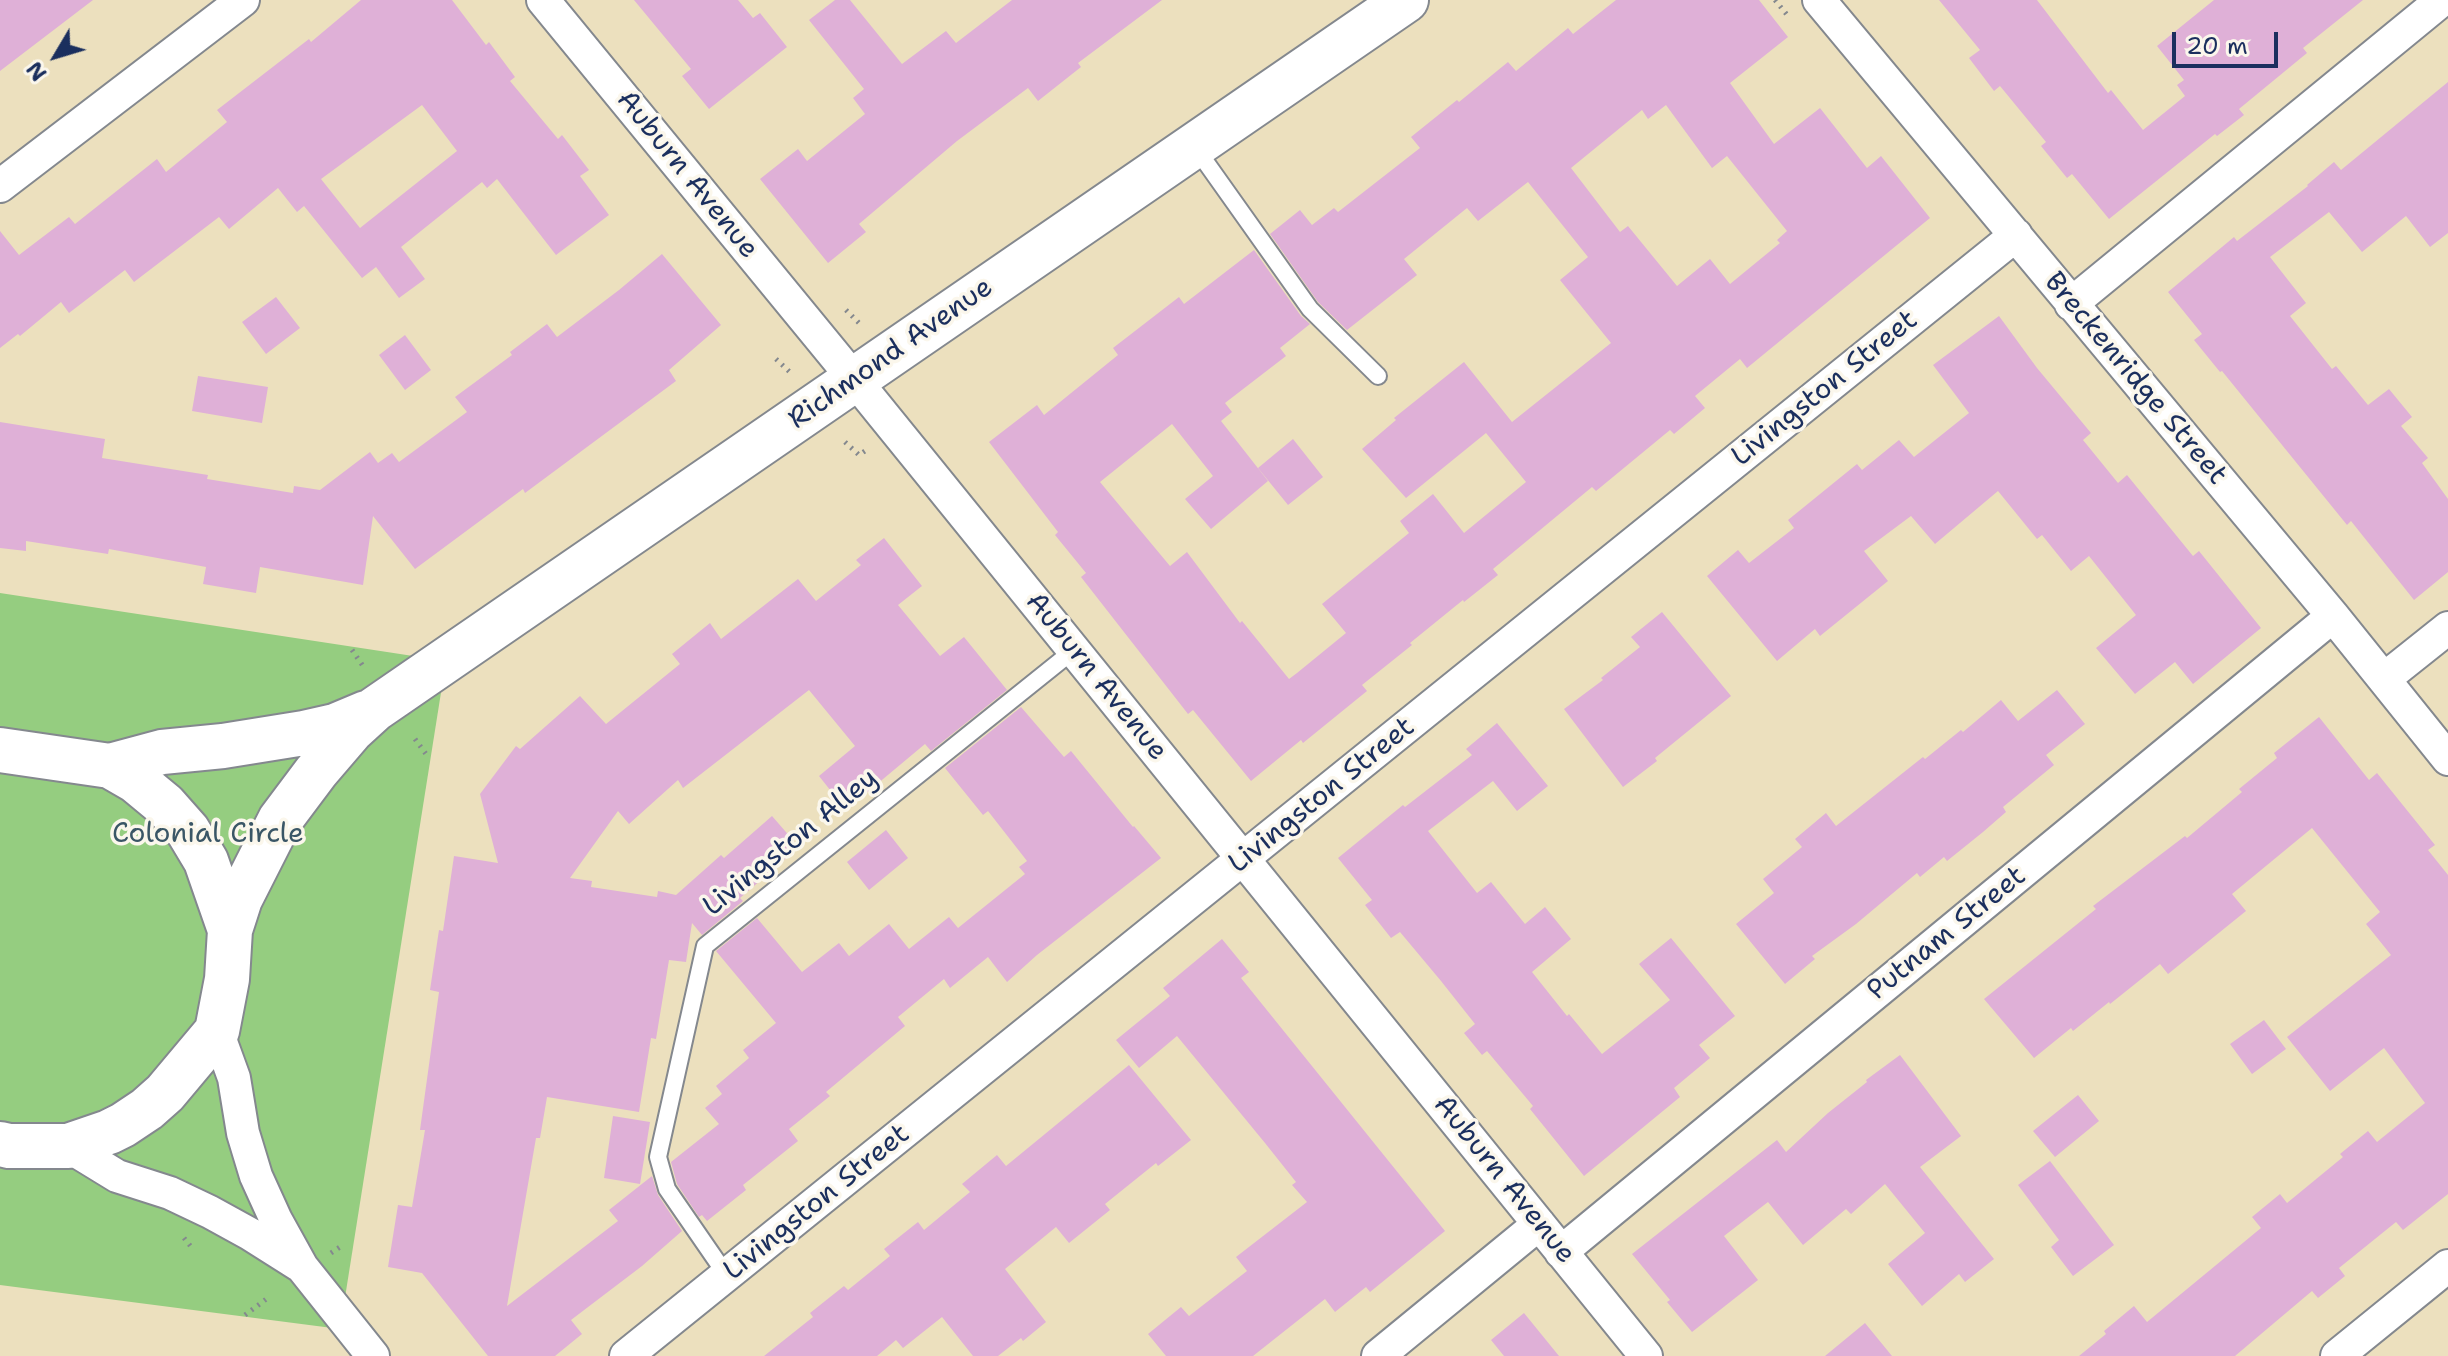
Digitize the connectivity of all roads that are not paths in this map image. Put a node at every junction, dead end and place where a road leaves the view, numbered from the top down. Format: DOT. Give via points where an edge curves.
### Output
graph roads {
  1 [pos="243,0"];
  2 [pos="543,0"];
  3 [pos="1406,0"];
  4 [pos="1819,0"];
  5 [pos="2442,0"];
  6 [pos="1194,146"];
  7 [pos="0,186"];
  8 [pos="2016,235"];
  9 [pos="2071,304"];
  10 [pos="1378,376"];
  11 [pos="854,379"];
  12 [pos="2333,616"];
  13 [pos="2448,628"];
  14 [pos="1074,650"];
  15 [pos="2384,679"];
  16 [pos="370,689"];
  17 [pos="0,750"];
  18 [pos="2448,759"];
  19 [pos="110,766"];
  20 [pos="1243,859"];
  21 [pos="230,930"];
  22 [pos="217,1031"];
  23 [pos="0,1144"];
  24 [pos="68,1146"];
  25 [pos="1539,1224"];
  26 [pos="1561,1252"];
  27 [pos="2448,1266"];
  28 [pos="302,1267"];
  29 [pos="727,1276"];
  30 [pos="362,1352"];
  31 [pos="626,1356"];
  32 [pos="1378,1356"];
  33 [pos="1646,1356"];
  34 [pos="2337,1356"];
  1 -- 7 [label="street"];
  2 -- 11 [label="street, Auburn Avenue"];
  3 -- 6 [label="street, Richmond Avenue"];
  4 -- 8 [label="street, Breckenridge Street"];
  5 -- 9 [label="street"];
  6 -- 10 [label="lane" via="1310,309"];
  6 -- 11 [label="street, Richmond Avenue"];
  8 -- 9 [label="street, Breckenridge Street"];
  8 -- 20 [label="street, Livingston Street"];
  9 -- 12 [label="street, Breckenridge Street"];
  11 -- 14 [label="street, Auburn Avenue"];
  11 -- 16 [label="street, Richmond Avenue"];
  12 -- 15 [label="street, Breckenridge Street"];
  12 -- 26 [label="street, Putnam Street"];
  13 -- 15 [label="street"];
  14 -- 20 [label="street, Auburn Avenue"];
  14 -- 29 [label="lane, Livingston Alley" via="705,946 658,1157 667,1189"];
  15 -- 18 [label="street, Breckenridge Street"];
  16 -- 19 [label="street, Richmond Avenue" via="335,726 162,752"];
  16 -- 21 [label="street, Richmond Avenue" via="352,730 280,820"];
  17 -- 19 [label="street"];
  19 -- 21 [label="street" via="165,805 188,831 206,861"];
  20 -- 25 [label="street, Auburn Avenue"];
  20 -- 29 [label="street, Livingston Street"];
  21 -- 22 [label="street"];
  22 -- 24 [label="street" via="147,1109 109,1132"];
  22 -- 28 [label="street" via="234,1078 256,1176"];
  23 -- 24 [label="street"];
  24 -- 28 [label="street" via="117,1176 210,1212"];
  25 -- 26 [label="street, Auburn Avenue"];
  25 -- 32 [label="street"];
  26 -- 33 [label="street, Auburn Avenue"];
  27 -- 34 [label="street"];
  28 -- 30 [label="street"];
  29 -- 31 [label="street, Livingston Street"];
}
